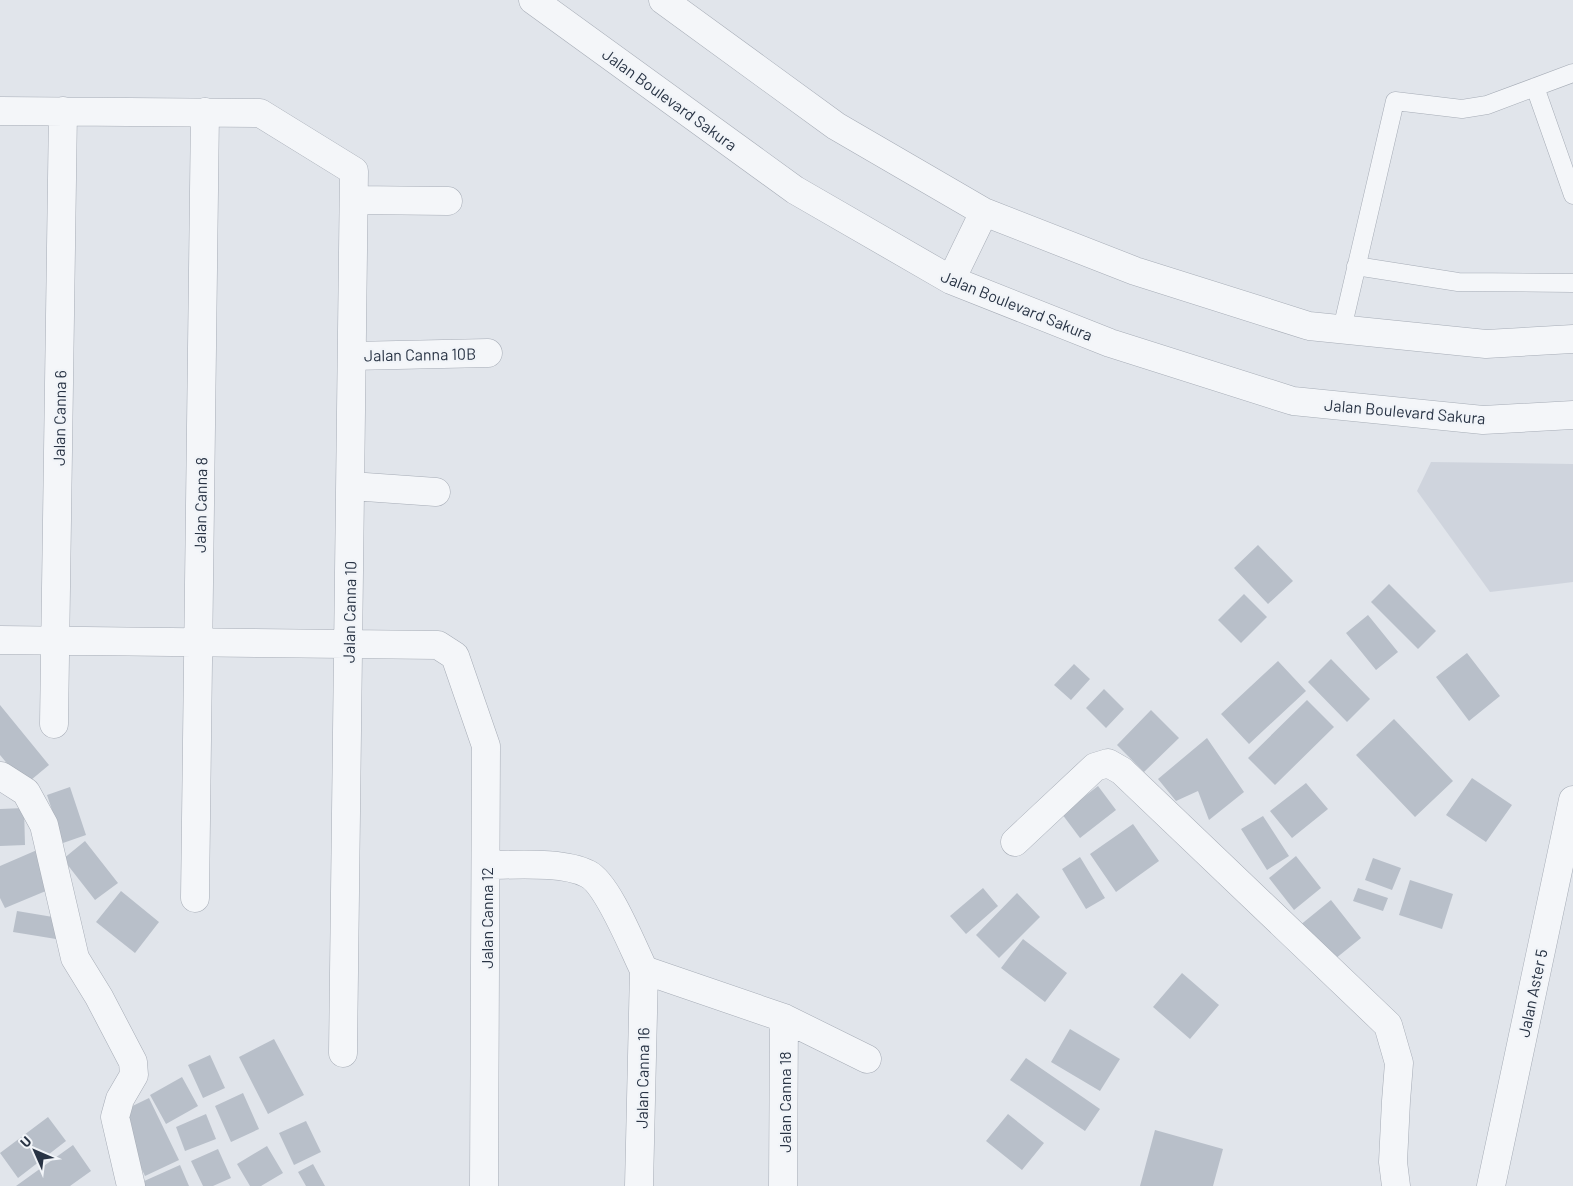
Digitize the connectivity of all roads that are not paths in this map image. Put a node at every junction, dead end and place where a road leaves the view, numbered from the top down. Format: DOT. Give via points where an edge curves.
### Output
graph roads {
  1 [pos="534,0"];
  2 [pos="663,0"];
  3 [pos="1573,73"];
  4 [pos="1535,87"];
  5 [pos="0,111"];
  6 [pos="63,111"];
  7 [pos="204,112"];
  8 [pos="1573,196"];
  9 [pos="354,200"];
  10 [pos="448,201"];
  11 [pos="984,212"];
  12 [pos="1356,266"];
  13 [pos="951,280"];
  14 [pos="1573,283"];
  15 [pos="1342,329"];
  16 [pos="1573,339"];
  17 [pos="488,353"];
  18 [pos="352,356"];
  19 [pos="1573,415"];
  20 [pos="350,486"];
  21 [pos="436,492"];
  22 [pos="0,640"];
  23 [pos="56,641"];
  24 [pos="198,643"];
  25 [pos="348,644"];
  26 [pos="54,724"];
  27 [pos="1,776"];
  28 [pos="1573,800"];
  29 [pos="1015,842"];
  30 [pos="486,865"];
  31 [pos="195,898"];
  32 [pos="644,970"];
  33 [pos="784,1018"];
  34 [pos="343,1053"];
  35 [pos="867,1059"];
  36 [pos="1498,1184"];
  37 [pos="789,1185"];
  38 [pos="131,1186"];
  39 [pos="484,1186"];
  40 [pos="639,1186"];
  41 [pos="1396,1186"];
  1 -- 13 [label="street, Jalan Boulevard Sakura" via="794,190"];
  2 -- 11 [label="street" via="836,126"];
  3 -- 4 [label="lane"];
  4 -- 8 [label="lane"];
  4 -- 12 [label="lane" via="1488,105 1462,109 1394,101"];
  5 -- 6 [label="street"];
  6 -- 7 [label="street"];
  6 -- 23 [label="street, Jalan Canna 6"];
  7 -- 9 [label="street, Jalan Canna 10" via="260,113 354,171"];
  7 -- 24 [label="street, Jalan Canna 8"];
  9 -- 10 [label="street"];
  9 -- 18 [label="street, Jalan Canna 10"];
  11 -- 13 [label="street"];
  11 -- 15 [label="street" via="1135,271 1309,326"];
  12 -- 14 [label="lane" via="1458,282"];
  12 -- 15 [label="lane"];
  13 -- 19 [label="street, Jalan Boulevard Sakura" via="1110,343 1294,401 1483,420"];
  15 -- 16 [label="street" via="1486,344"];
  17 -- 18 [label="street, Jalan Canna 10B"];
  18 -- 20 [label="street, Jalan Canna 10"];
  20 -- 21 [label="street"];
  20 -- 25 [label="street, Jalan Canna 10"];
  22 -- 23 [label="street"];
  23 -- 24 [label="street"];
  23 -- 26 [label="street, Jalan Canna 6"];
  24 -- 25 [label="street"];
  24 -- 31 [label="street, Jalan Canna 8"];
  25 -- 30 [label="street, Jalan Canna 12" via="438,645 455,656 486,746"];
  25 -- 34 [label="street, Jalan Canna 10"];
  27 -- 38 [label="street" via="26,792 44,825 75,958 133,1062 134,1075 120,1099 115,1117"];
  28 -- 36 [label="street, Jalan Aster 5"];
  29 -- 41 [label="street" via="1095,767 1108,764 1122,771 1388,1025 1399,1063 1394,1162"];
  30 -- 32 [label="street" via="563,866 590,874 609,897"];
  30 -- 39 [label="street, Jalan Canna 12"];
  32 -- 33 [label="street"];
  32 -- 40 [label="street, Jalan Canna 16"];
  33 -- 35 [label="street"];
  33 -- 37 [label="street, Jalan Canna 18"];
}
